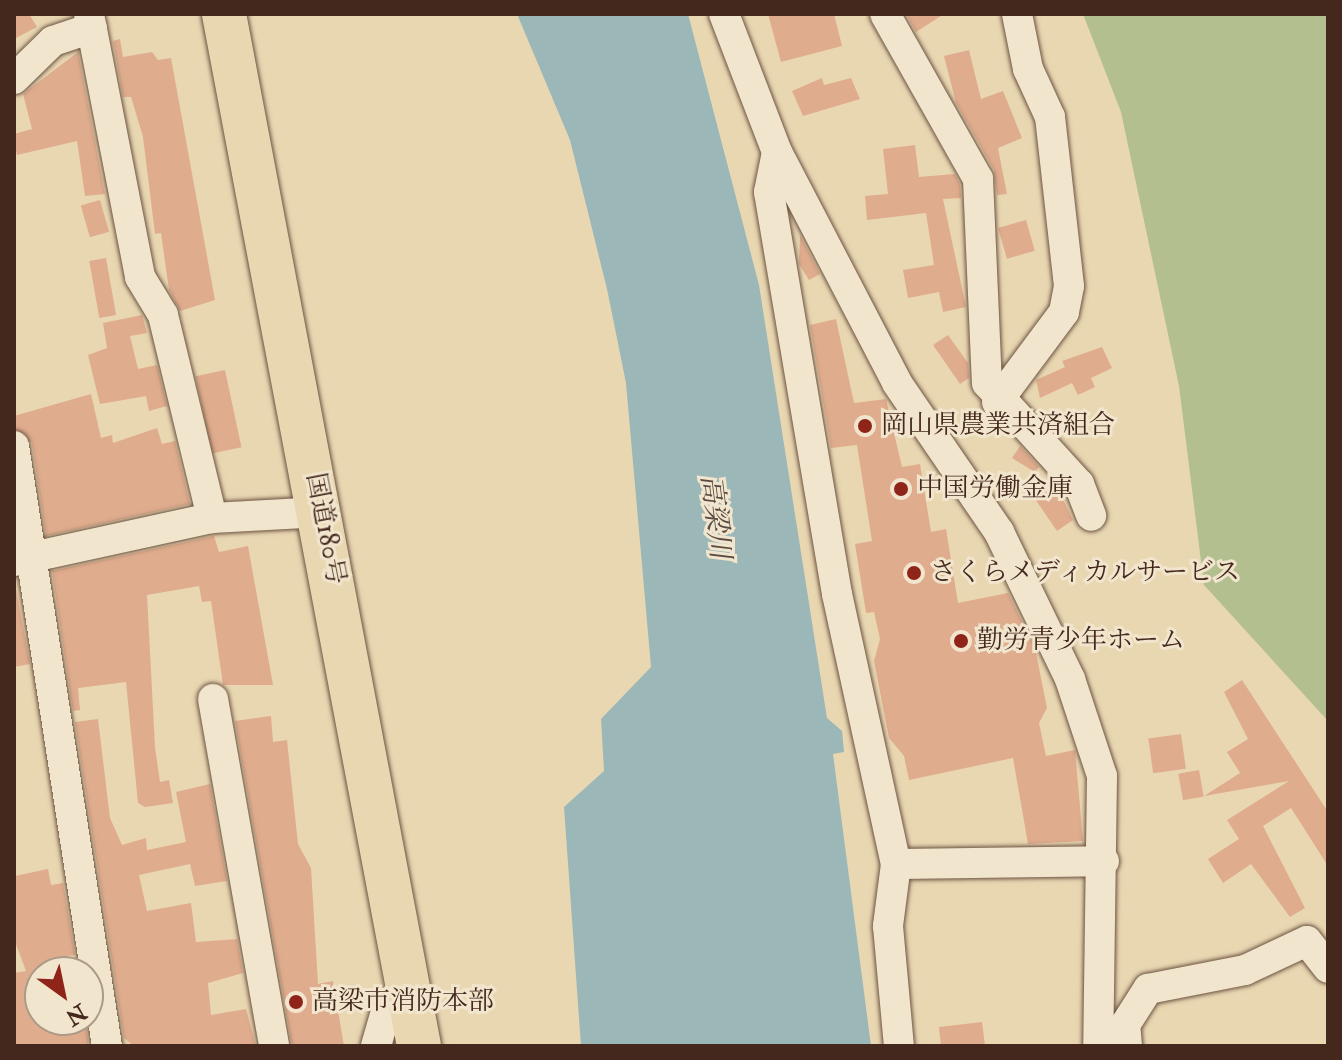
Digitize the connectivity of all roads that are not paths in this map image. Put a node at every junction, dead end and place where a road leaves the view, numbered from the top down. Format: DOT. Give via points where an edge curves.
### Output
graph roads {
  1 [pos="198,14"];
  2 [pos="224,14"];
  3 [pos="724,14"];
  4 [pos="885,14"];
  5 [pos="1017,14"];
  6 [pos="90,21"];
  7 [pos="14,79"];
  8 [pos="777,152"];
  9 [pos="997,402"];
  10 [pos="14,446"];
  11 [pos="309,513"];
  12 [pos="1091,516"];
  13 [pos="212,518"];
  14 [pos="24,559"];
  15 [pos="213,699"];
  16 [pos="1104,861"];
  17 [pos="896,864"];
  18 [pos="1328,968"];
  19 [pos="383,1035"];
  20 [pos="107,1046"];
  21 [pos="274,1046"];
  22 [pos="419,1046"];
  23 [pos="899,1046"];
  24 [pos="1098,1046"];
  25 [pos="1127,1046"];
  1 -- 11 [label="highway, 国道180号"];
  2 -- 11 [label="highway, 国道180号"];
  3 -- 8 [label="street"];
  4 -- 9 [label="street" via="978,179 987,383"];
  5 -- 9 [label="street" via="1028,69 1050,117 1069,286 1064,312"];
  6 -- 7 [label="street" via="53,41"];
  6 -- 13 [label="street" via="140,277 163,315"];
  8 -- 16 [label="street" via="897,383 954,459 1043,618 1102,776"];
  8 -- 17 [label="street" via="769,192 837,594"];
  9 -- 12 [label="street" via="1079,484"];
  10 -- 14 [label="street"];
  11 -- 13 [label="street"];
  11 -- 19 [label="highway, 国道180号"];
  11 -- 22 [label="highway, 国道180号"];
  13 -- 14 [label="street"];
  14 -- 20 [label="street"];
  15 -- 21 [label="street"];
  16 -- 17 [label="street"];
  16 -- 24 [label="street" via="1094,1004"];
  17 -- 23 [label="street" via="888,926"];
  18 -- 25 [label="street" via="1307,941 1245,970 1148,989 1125,1025"];
}
